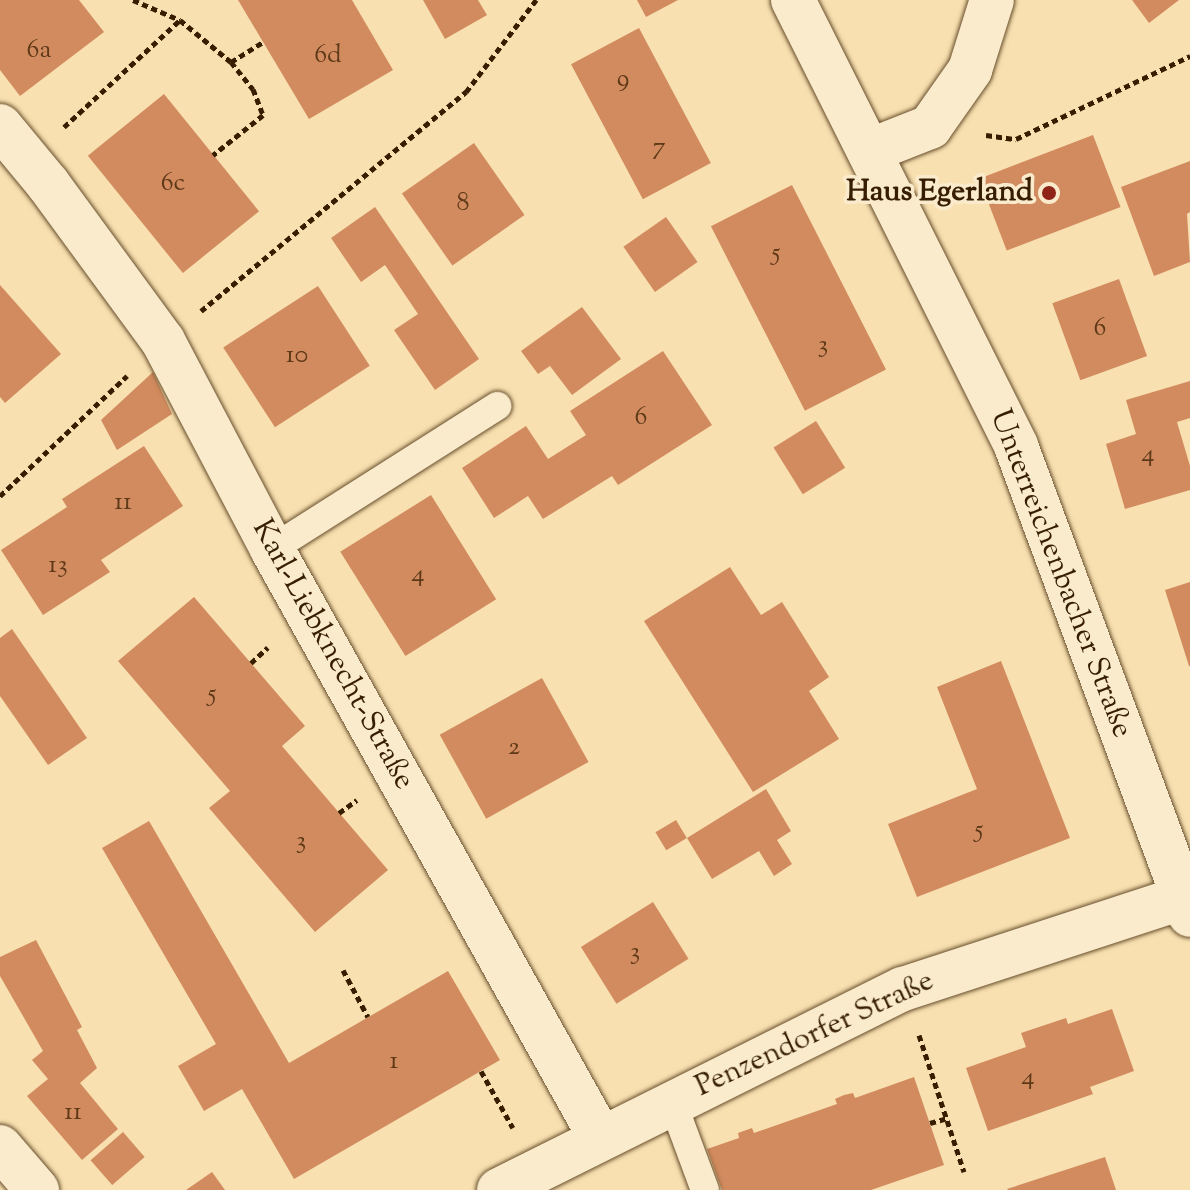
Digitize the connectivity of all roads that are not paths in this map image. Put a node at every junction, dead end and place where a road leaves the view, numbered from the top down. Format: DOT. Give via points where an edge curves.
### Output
graph roads {
  1 [pos="793,0"];
  2 [pos="992,0"];
  3 [pos="0,126"];
  4 [pos="869,151"];
  5 [pos="497,406"];
  6 [pos="272,549"];
  7 [pos="1188,902"];
  8 [pos="672,1101"];
  9 [pos="600,1137"];
  10 [pos="0,1147"];
  11 [pos="518,1180"];
  12 [pos="37,1190"];
  13 [pos="705,1190"];
  1 -- 4 [label="street, Unterreichenbacher Straße"];
  2 -- 4 [label="street" via="970,70 930,127"];
  3 -- 6 [label="street, Karl-Liebknecht-Straße" via="163,341"];
  4 -- 7 [label="street, Unterreichenbacher Straße" via="1016,446"];
  5 -- 6 [label="lane"];
  6 -- 9 [label="street, Karl-Liebknecht-Straße"];
  7 -- 8 [label="street, Penzendorfer Straße" via="903,989"];
  8 -- 9 [label="street, Penzendorfer Straße"];
  8 -- 13 [label="lane"];
  9 -- 11 [label="street, Penzendorfer Straße"];
  10 -- 12 [label="street"];
}
